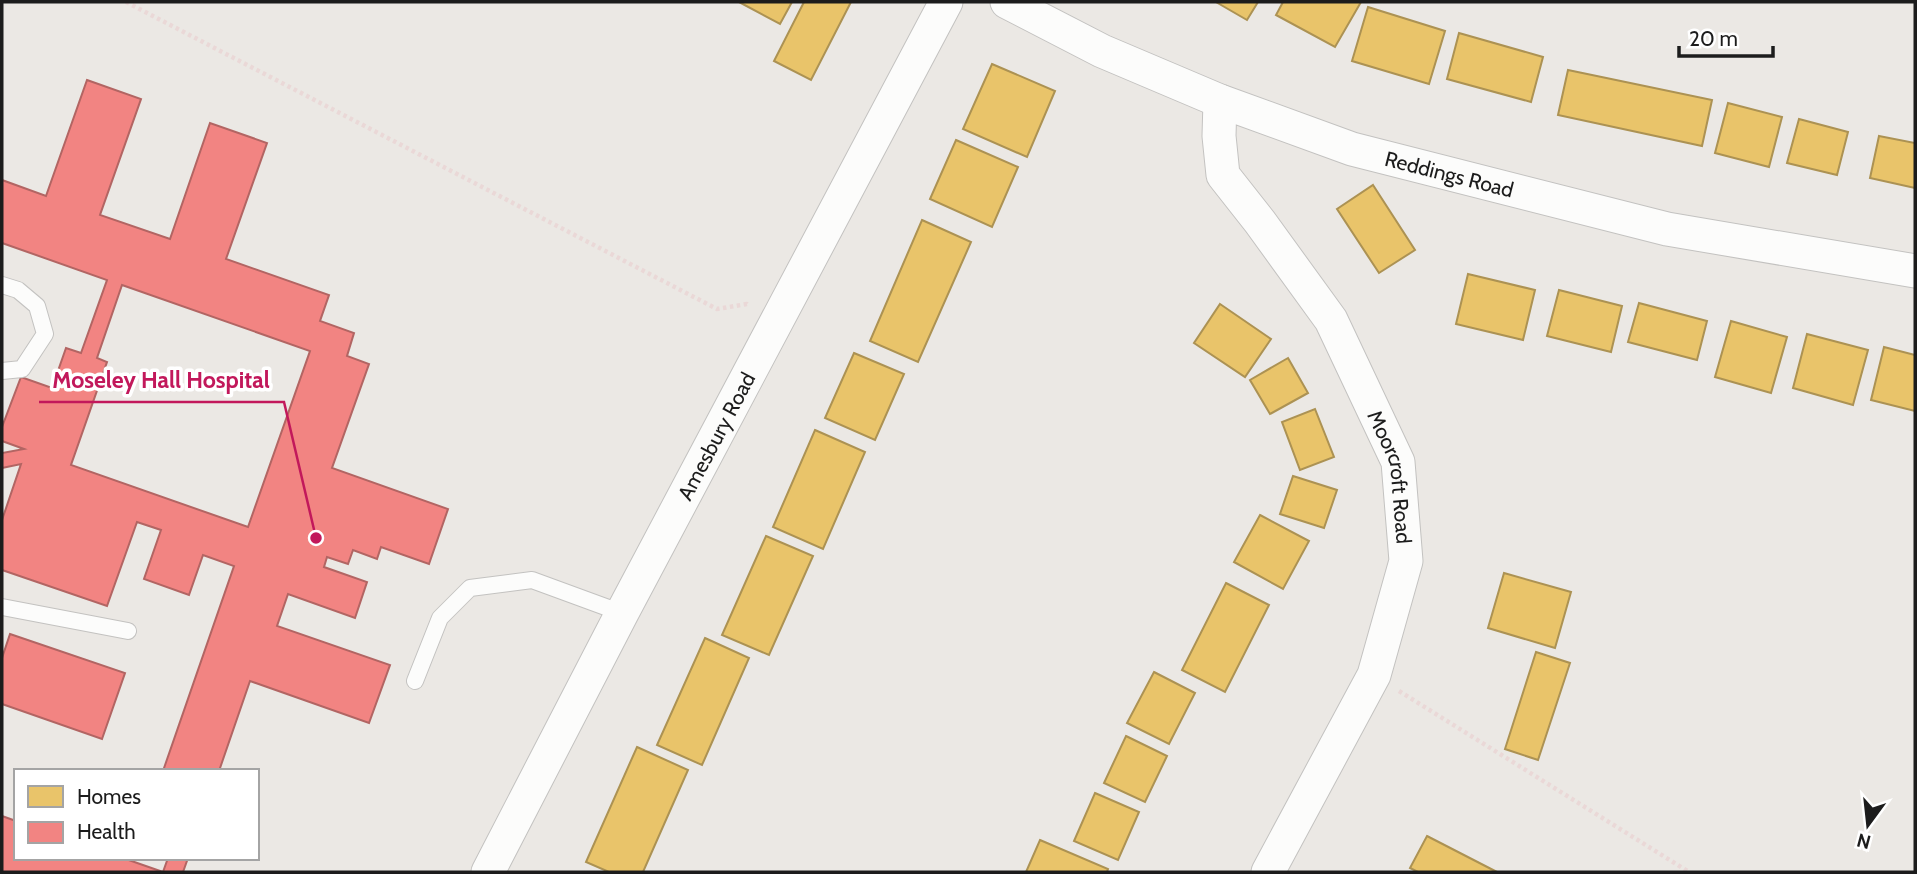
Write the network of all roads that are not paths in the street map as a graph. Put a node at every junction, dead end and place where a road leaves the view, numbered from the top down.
1 (946, 2) edge
2 (1007, 2) edge
3 (1220, 102) junction
4 (1915, 271) edge
5 (2, 285) edge
6 (2, 371) edge
7 (2, 607) edge
8 (622, 613) junction
9 (128, 631) dead end
10 (415, 681) dead end
11 (1272, 871) edge
12 (488, 872) edge

1 - 8 street, Amesbury Road
2 - 3 street, Reddings Road
3 - 4 street, Reddings Road
3 - 11 street, Moorcroft Road
5 - 6 lane
7 - 9 lane
8 - 10 lane
8 - 12 street, Amesbury Road

